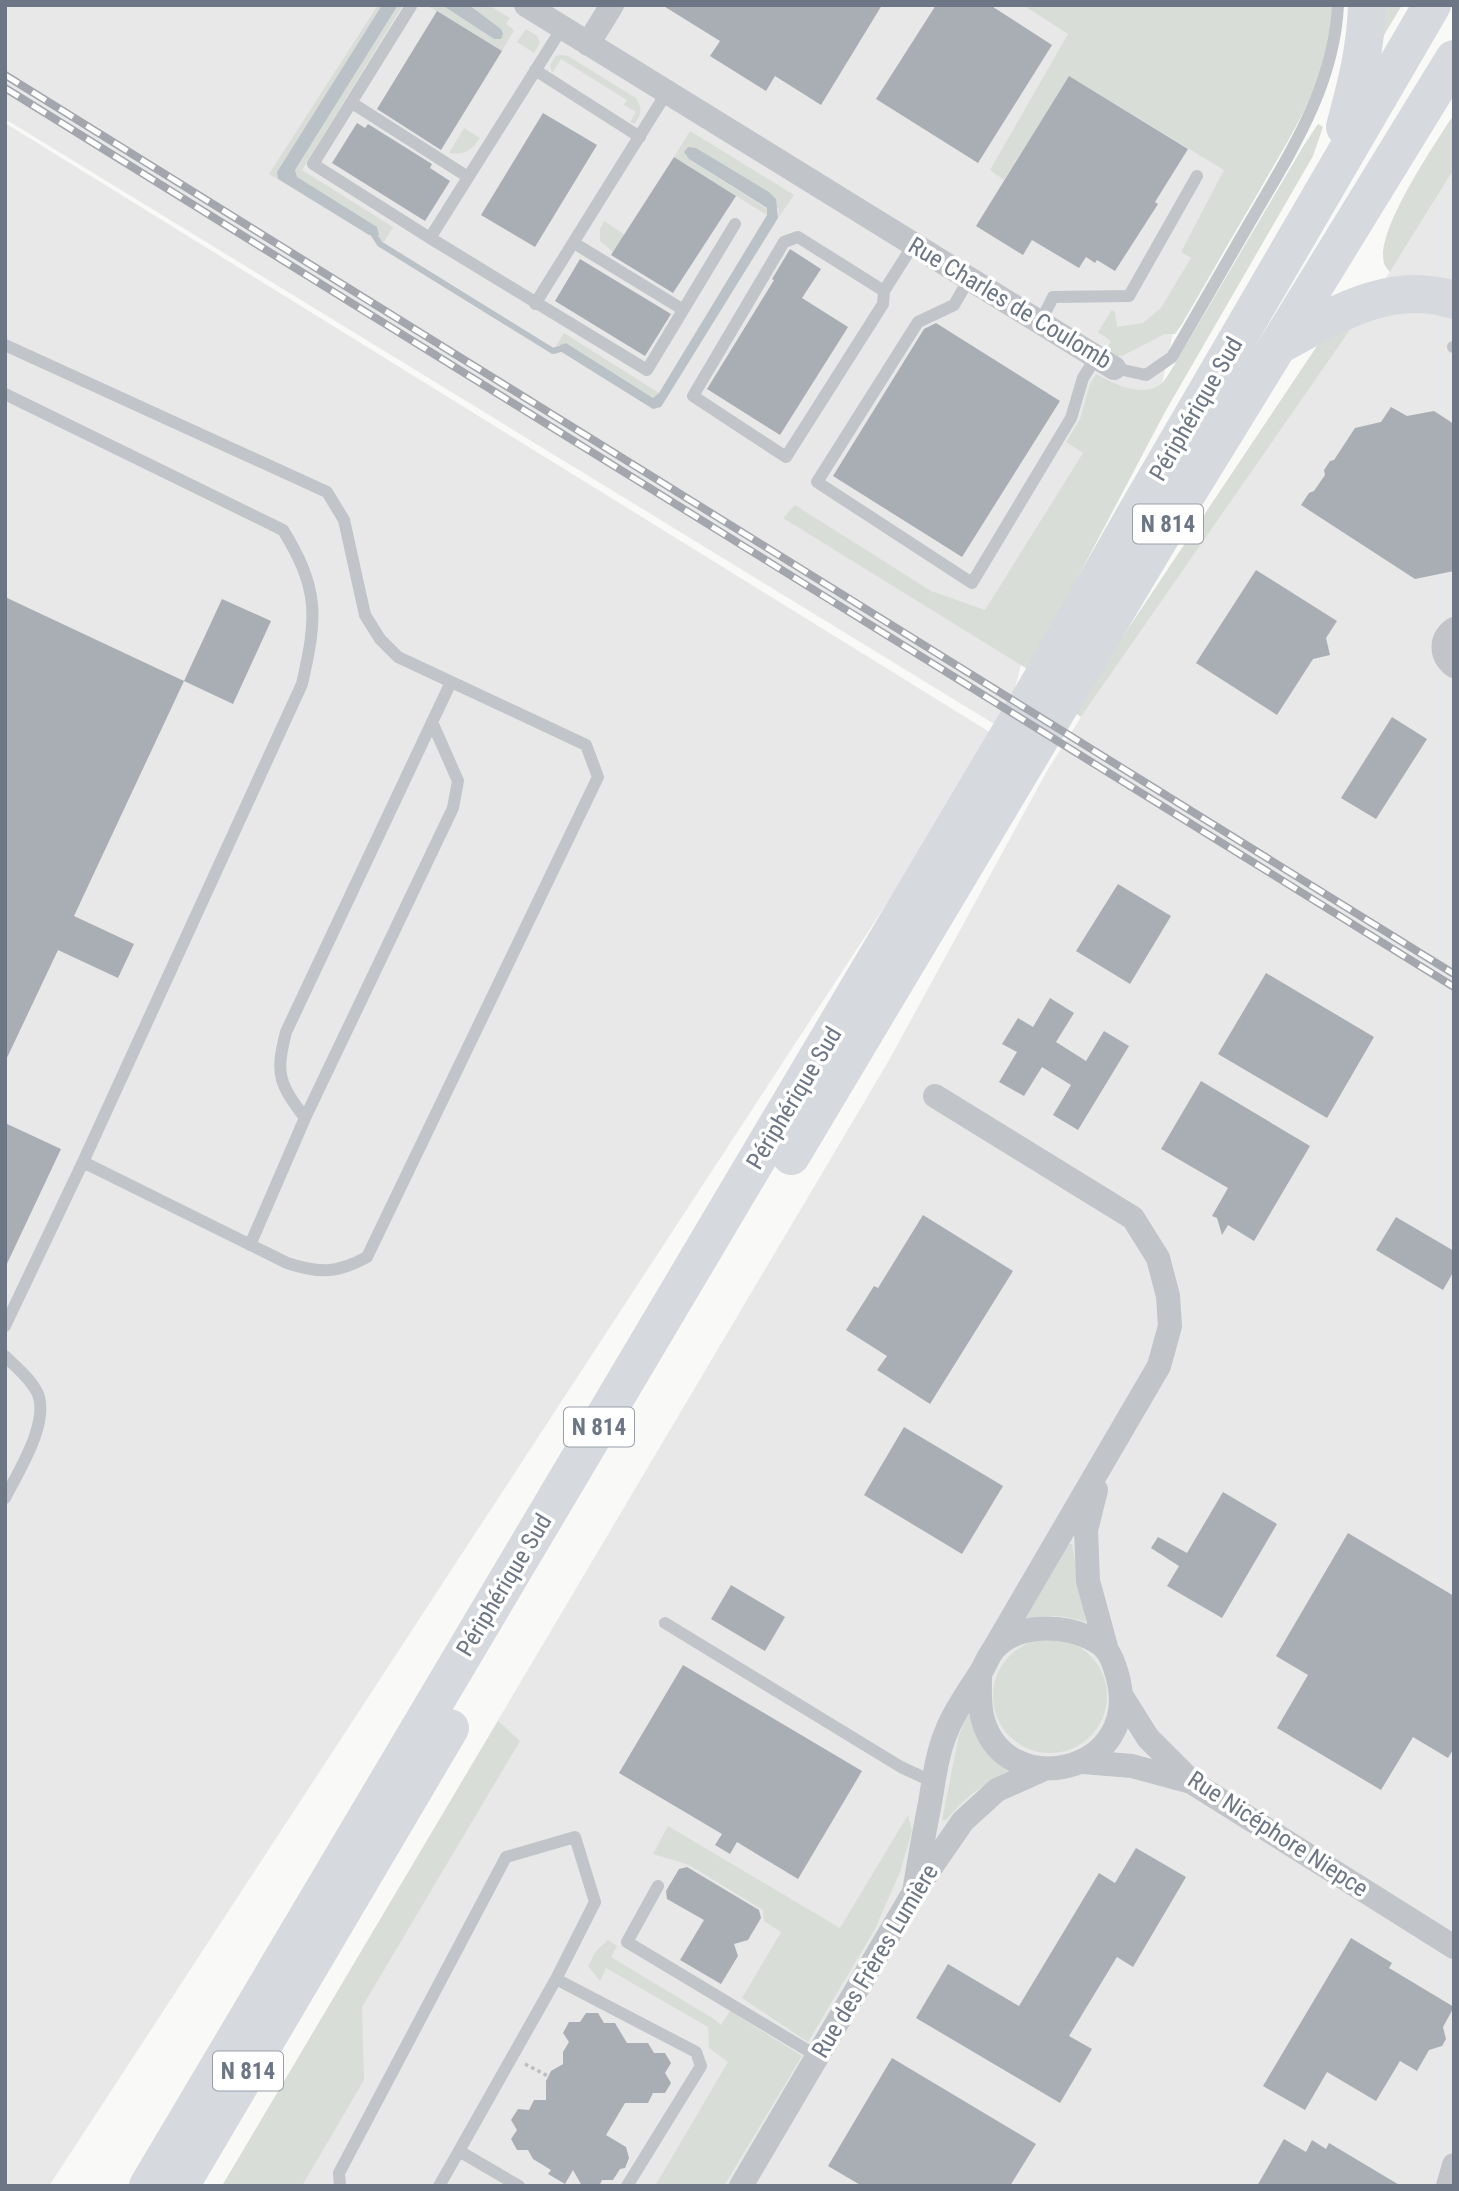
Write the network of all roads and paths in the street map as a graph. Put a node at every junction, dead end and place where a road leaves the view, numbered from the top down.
1 (526, 5) edge
2 (612, 5) edge
3 (1338, 5) edge
4 (1367, 5) edge
5 (1432, 5) edge
6 (411, 6) edge
7 (562, 27) junction
8 (588, 44) junction
9 (1454, 59) edge
10 (535, 70) junction
11 (667, 92) junction
12 (352, 103) junction
13 (640, 137) junction
14 (1197, 176) dead end
15 (1331, 176) junction
16 (468, 177) junction
17 (734, 224) dead end
18 (430, 238) junction
19 (574, 243) junction
20 (914, 245) junction
21 (969, 279) junction
22 (884, 290) junction
23 (1454, 300) edge
24 (535, 304) junction
25 (682, 309) junction
26 (1040, 323) junction
27 (5, 345) edge
28 (1277, 346) junction
29 (1105, 363) junction
30 (5, 394) edge
31 (1454, 629) edge
32 (1454, 666) edge
33 (451, 682) junction
34 (432, 722) junction
35 (935, 1096) dead end
36 (305, 1118) junction
37 (83, 1162) junction
38 (250, 1245) junction
39 (5, 1326) edge
40 (5, 1356) edge
41 (1102, 1465) junction
42 (5, 1498) edge
43 (665, 1623) dead end
44 (995, 1647) junction
45 (1106, 1647) junction
46 (980, 1674) junction
47 (1123, 1698) junction
48 (1083, 1762) junction
49 (1044, 1769) junction
50 (933, 1782) junction
51 (1193, 1783) junction
52 (658, 1886) dead end
53 (914, 1892) junction
54 (1454, 1947) edge
55 (556, 1979) junction
56 (817, 2056) junction
57 (512, 2057) junction
58 (548, 2076) dead end
59 (459, 2151) junction
60 (1454, 2165) edge
61 (148, 2186) edge
62 (180, 2186) edge
63 (340, 2186) edge
64 (439, 2186) edge
65 (519, 2186) edge
66 (627, 2186) edge
67 (741, 2186) edge
68 (1448, 2186) edge

1 - 7 street, Rue Charles de Coulomb
2 - 8 street
3 - 29 lane, Rue Charles de Coulomb
4 - 15 highway, N 814
5 - 15 highway, Périphérique Sud / N 814
6 - 12 lane
7 - 8 street, Rue Charles de Coulomb
7 - 10 lane
8 - 11 street, Rue Charles de Coulomb
9 - 28 highway, Périphérique Sud / N 814
10 - 13 lane
10 - 16 lane
11 - 13 lane
11 - 20 street, Rue Charles de Coulomb
12 - 16 lane
12 - 18 lane
13 - 19 lane
14 - 26 lane
15 - 61 highway, Périphérique Sud / N 814
16 - 18 lane
17 - 25 lane
18 - 24 lane
19 - 24 lane
19 - 25 lane
20 - 21 street, Rue Charles de Coulomb
20 - 22 lane
21 - 26 street, Rue Charles de Coulomb
21 - 29 lane
22 - 22 lane
23 - 28 highway
24 - 25 lane
26 - 29 street, Rue Charles de Coulomb
27 - 33 lane
28 - 62 highway, Périphérique Sud / N 814
30 - 37 lane
31 - 32 street
33 - 34 lane
33 - 38 lane
34 - 36 lane
34 - 36 lane
35 - 41 street
36 - 38 lane
37 - 38 lane
37 - 39 lane
40 - 42 lane
41 - 44 street
41 - 45 street
43 - 50 lane
44 - 45 street
44 - 46 street
45 - 47 street
46 - 49 street
46 - 50 street
47 - 48 street
47 - 51 street, Rue Nicéphore Niepce
48 - 49 street
48 - 51 street
49 - 53 street, Rue des Frères Lumière
50 - 53 street
51 - 54 street, Rue Nicéphore Niepce
52 - 56 lane
53 - 56 street, Rue des Frères Lumière
55 - 57 lane
55 - 63 lane
55 - 66 lane
56 - 67 street, Rue des Frères Lumière
57 - 58 path
57 - 59 lane
59 - 64 lane
59 - 65 lane
60 - 68 street

